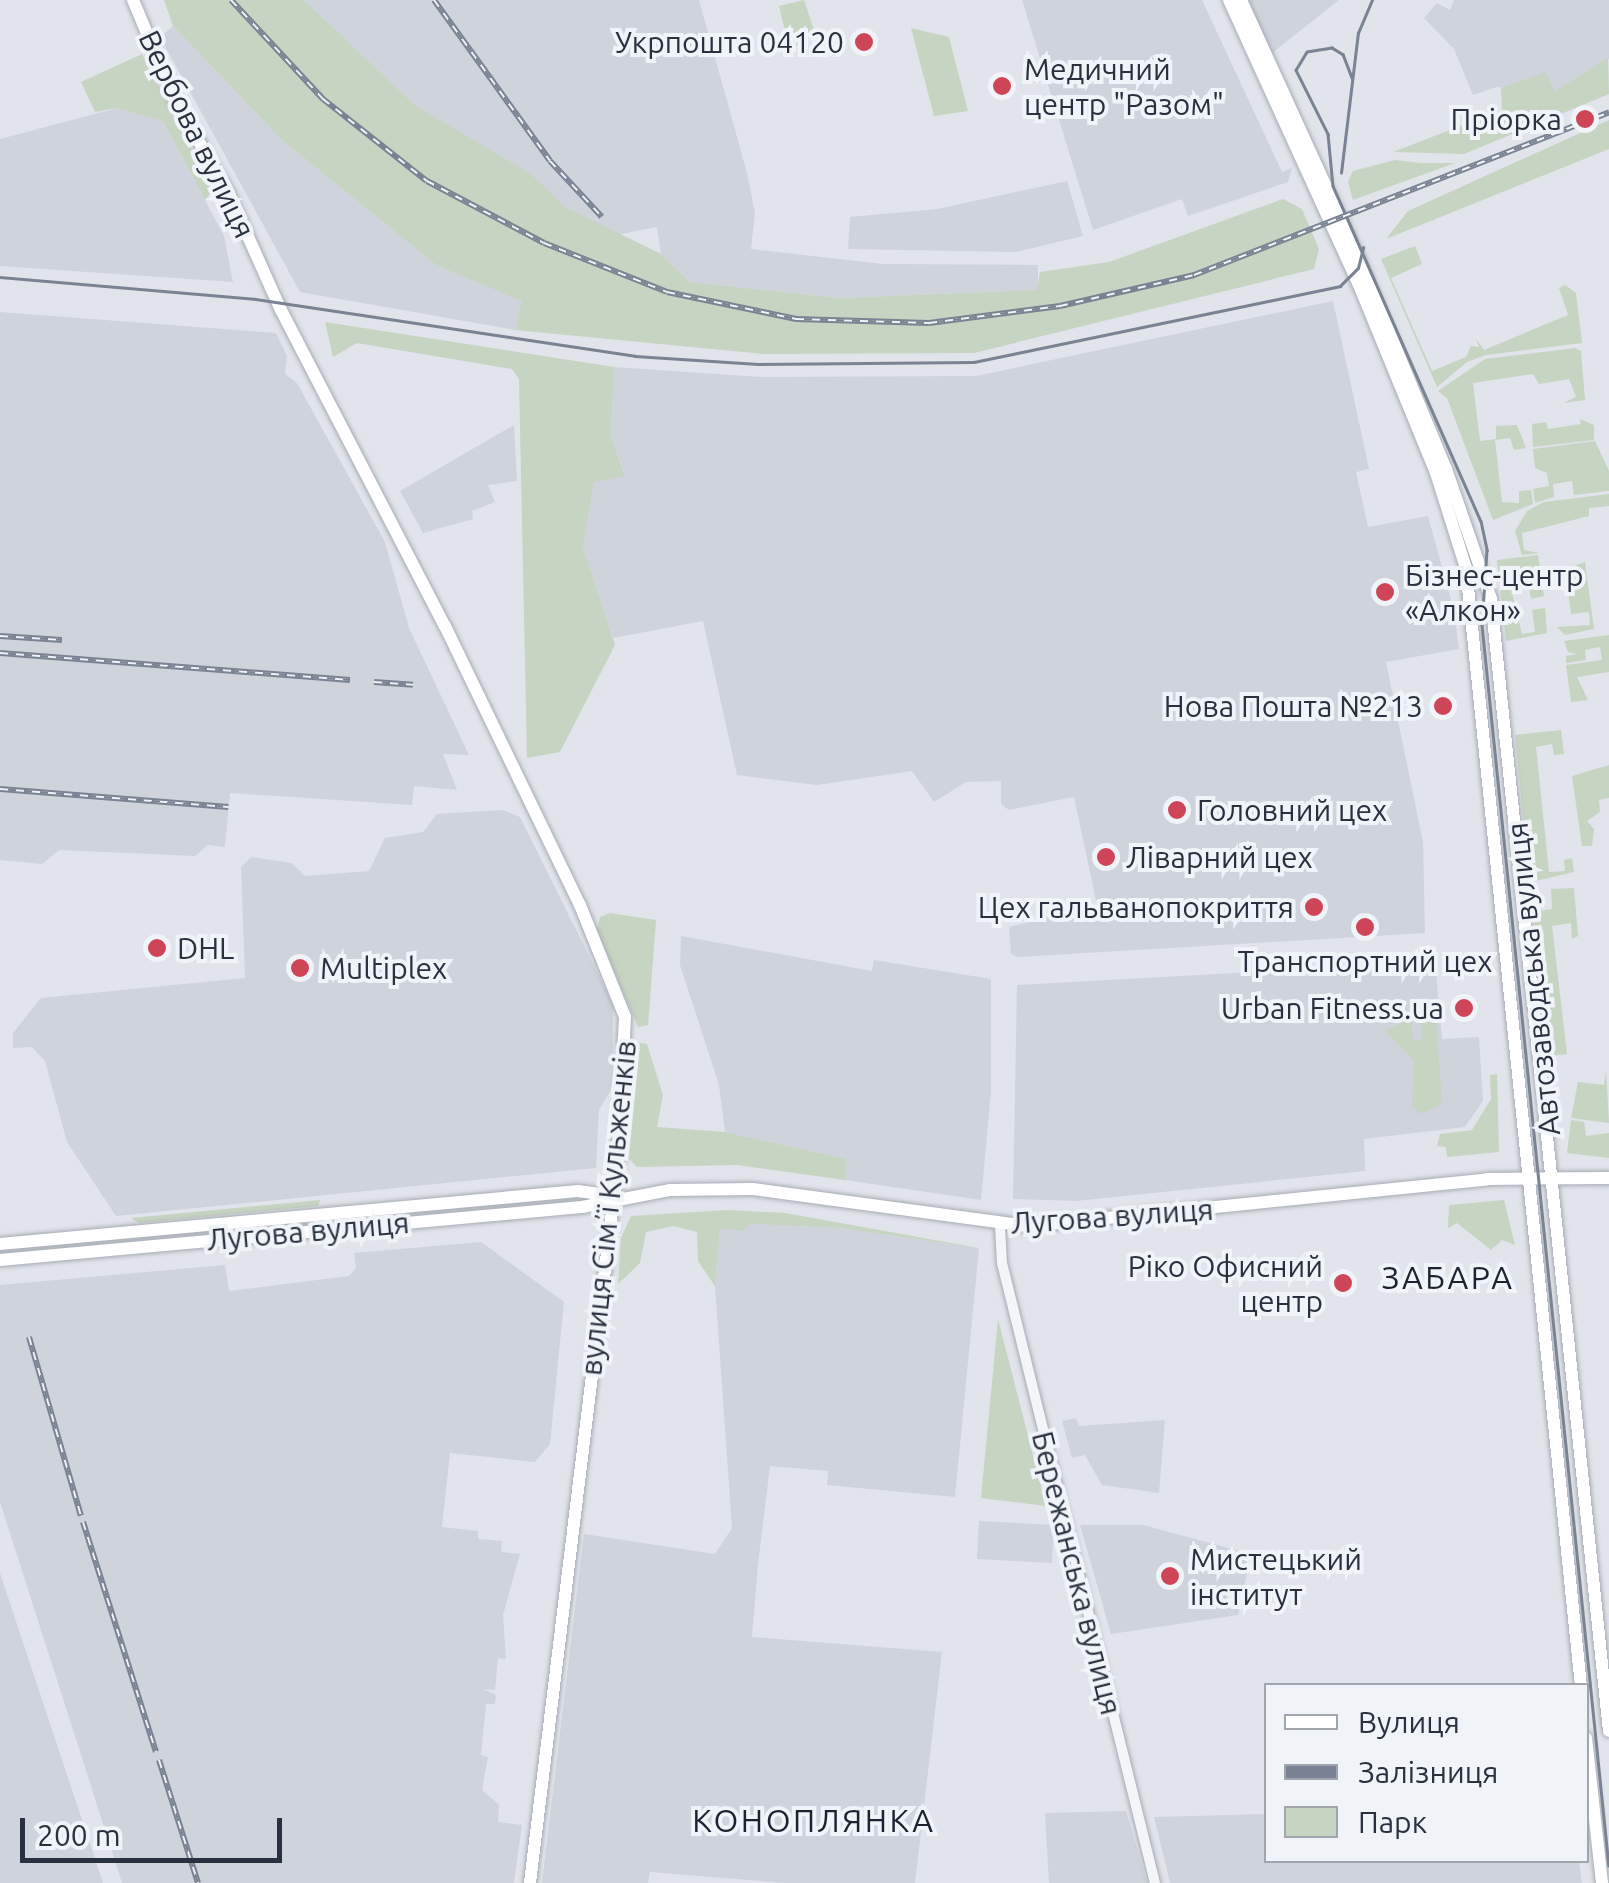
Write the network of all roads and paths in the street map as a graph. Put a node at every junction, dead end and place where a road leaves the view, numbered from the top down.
1 (133, 0) edge
2 (1229, 0) edge
3 (1240, 0) edge
4 (1351, 255) junction
5 (280, 310) joint
6 (1551, 1176) junction
7 (1527, 1177) junction
8 (1608, 1178) edge
9 (614, 1196) junction
10 (1000, 1226) junction
11 (0, 1244) edge
12 (0, 1260) edge
13 (1581, 1683) edge
14 (1609, 1731) edge
15 (1589, 1765) edge
16 (530, 1883) edge
17 (1154, 1883) edge
18 (1602, 1883) edge

1 - 5 main road, Вербова вулиця
2 - 4 main road
3 - 4 main road
4 - 6 main road, Автозаводська вулиця
4 - 7 main road, Автозаводська вулиця
5 - 9 main road, вулиця Сімʼї Кульженків
6 - 7 main road, Лугова вулиця
6 - 8 main road, Лугова вулиця
6 - 14 main road, Автозаводська вулиця
7 - 10 main road, Лугова вулиця
7 - 13 main road, Автозаводська вулиця
9 - 10 main road, Лугова вулиця
9 - 11 main road, Лугова вулиця
9 - 12 main road, Лугова вулиця
9 - 16 main road, вулиця Сімʼї Кульженків
10 - 17 street, Бережанська вулиця
15 - 18 main road

